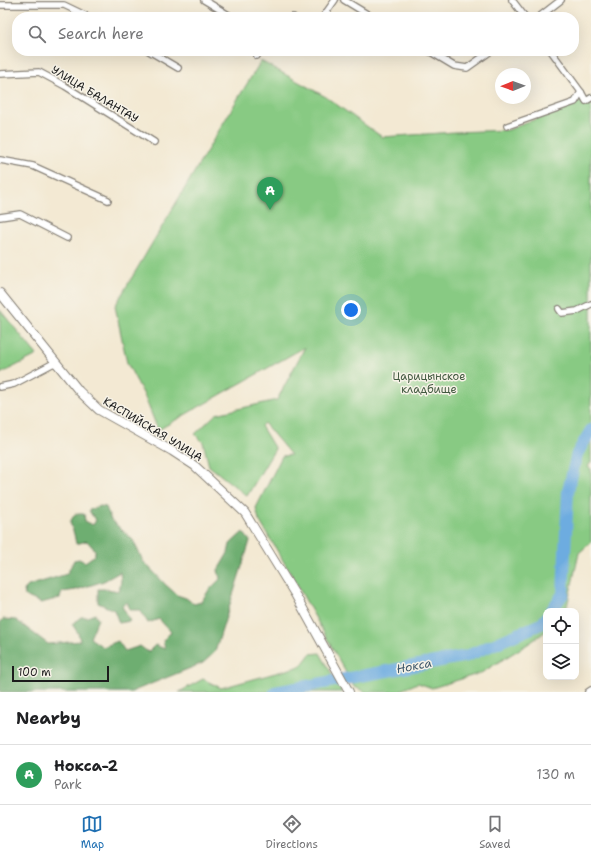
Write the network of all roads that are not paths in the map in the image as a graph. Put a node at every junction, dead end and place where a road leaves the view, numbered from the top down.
1 (204, 0) edge
2 (335, 0) edge
3 (344, 0) edge
4 (512, 0) edge
5 (561, 0) edge
6 (0, 5) edge
7 (79, 12) edge
8 (224, 12) edge
9 (327, 12) edge
10 (364, 12) edge
11 (521, 12) edge
12 (545, 12) edge
13 (158, 56) edge
14 (437, 56) edge
15 (484, 56) edge
16 (555, 56) edge
17 (178, 68) dead end
18 (0, 74) edge
19 (581, 92) junction
20 (588, 100) edge
21 (507, 126) dead end
22 (154, 142) dead end
23 (0, 160) edge
24 (108, 200) dead end
25 (0, 217) edge
26 (66, 238) dead end
27 (0, 293) edge
28 (591, 304) edge
29 (559, 309) dead end
30 (58, 363) junction
31 (0, 387) edge
32 (591, 690) edge
33 (349, 692) edge
34 (588, 692) edge

1 - 8 street
2 - 9 street
3 - 10 street
4 - 11 street
5 - 12 street
6 - 7 street
13 - 17 street
14 - 15 street
16 - 19 street
18 - 22 street, УЛИЦА БАЛАНТАУ
19 - 20 street
19 - 21 street
23 - 24 street
25 - 26 street
27 - 30 street, КАСПИЙСКАЯ УЛИЦА
28 - 29 street
30 - 31 street
30 - 33 street, КАСПИЙСКАЯ УЛИЦА
32 - 34 street

